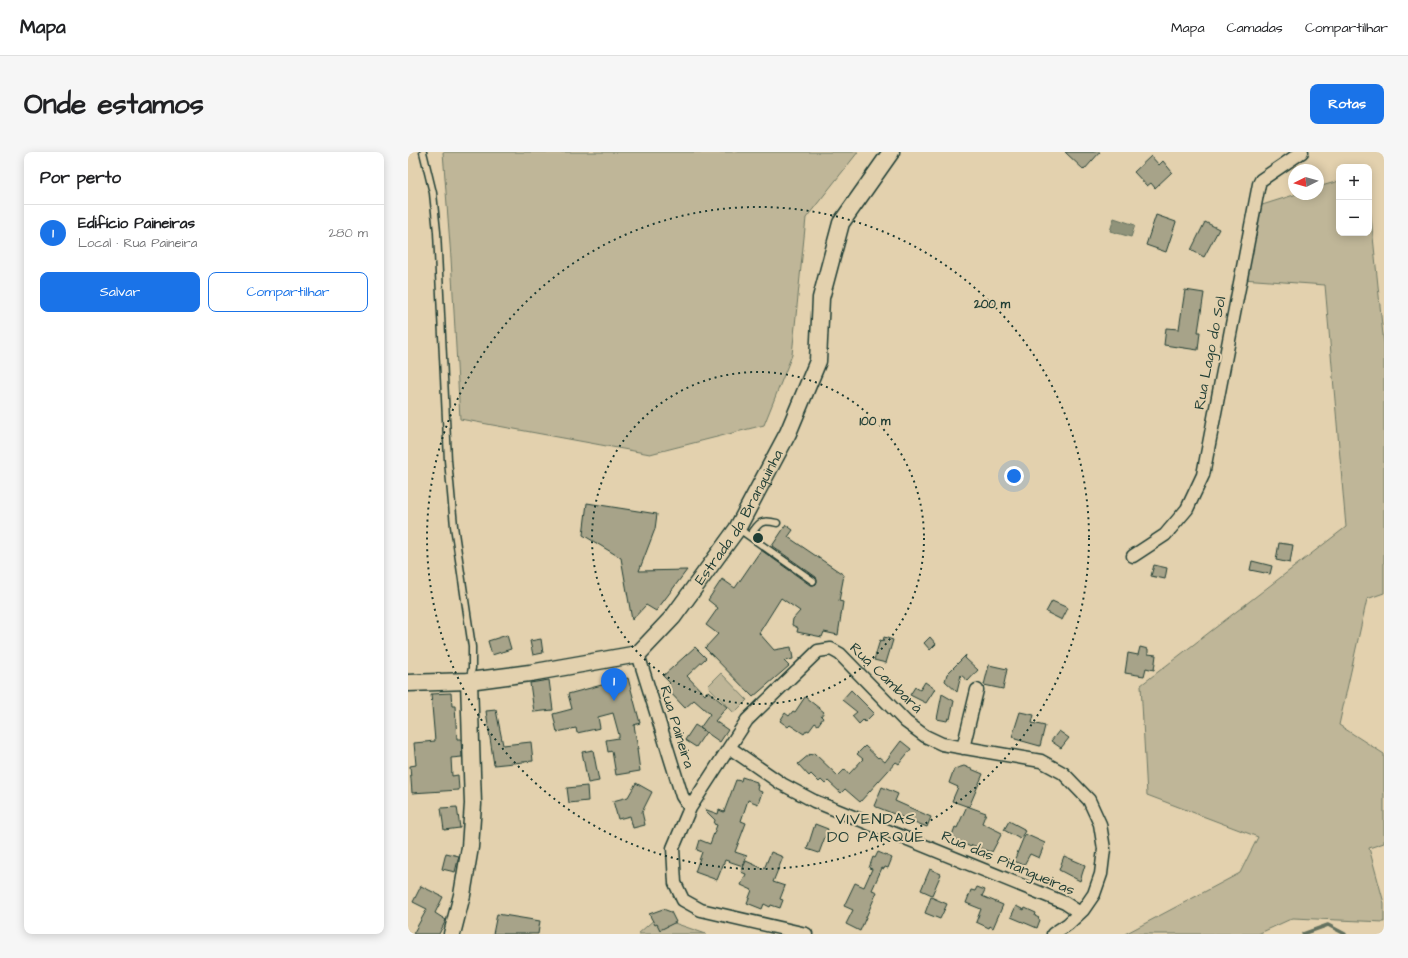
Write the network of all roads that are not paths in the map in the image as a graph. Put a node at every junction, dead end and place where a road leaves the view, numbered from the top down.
1 (423, 152) edge
2 (891, 152) edge
3 (1302, 152) edge
4 (777, 523) dead end
5 (744, 532) junction
6 (1133, 556) dead end
7 (813, 581) dead end
8 (638, 654) junction
9 (469, 681) junction
10 (408, 683) edge
11 (977, 690) dead end
12 (730, 748) junction
13 (963, 748) junction
14 (690, 808) junction
15 (1080, 913) junction
16 (452, 934) edge
17 (806, 934) edge
18 (1053, 934) edge

1 - 9 lane
2 - 5 main road, Estrada da Branquinha
3 - 6 street, Rua Lago do Sol
4 - 5 lane
5 - 7 lane
5 - 8 main road, Estrada da Branquinha
8 - 9 main road
8 - 14 street, Rua Paineira
9 - 10 main road
9 - 16 main road
11 - 13 street
12 - 13 street, Rua Cambará
12 - 14 street, Rua Cambará
12 - 15 street, Rua das Pitangueiras
13 - 15 street, Rua Cambará
14 - 17 street, Rua Cambará
15 - 18 street, Rua Cambará

